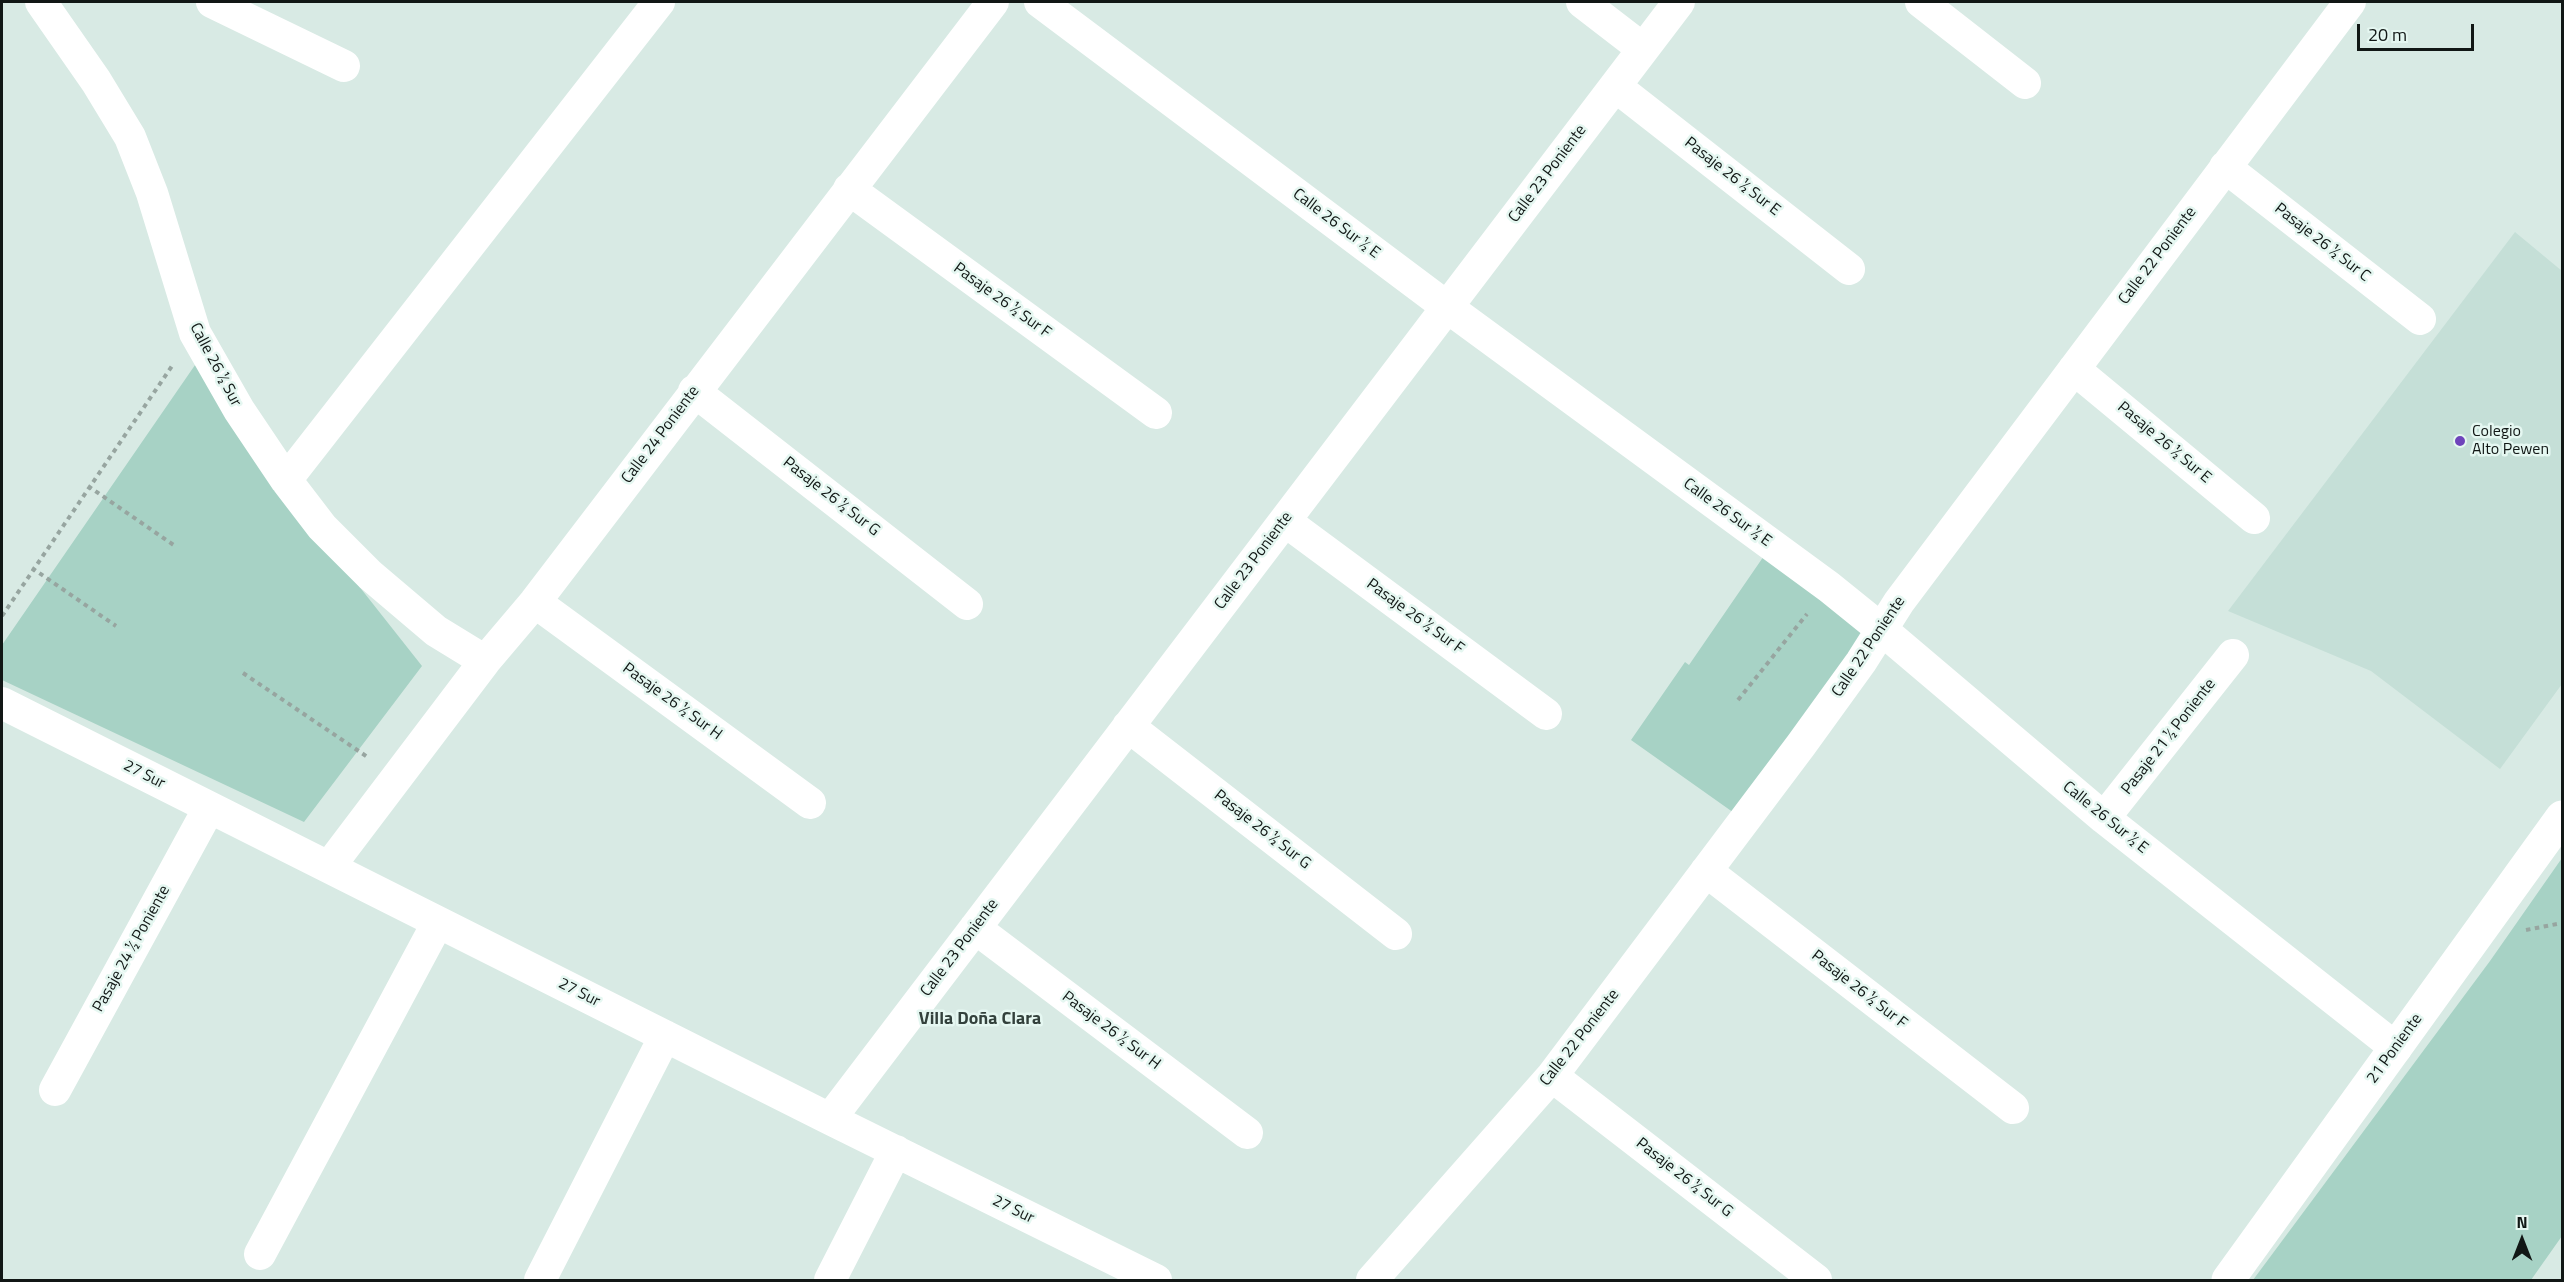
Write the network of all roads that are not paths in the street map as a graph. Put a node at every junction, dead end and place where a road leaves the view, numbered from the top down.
1 (41, 2) edge
2 (212, 2) edge
3 (659, 2) edge
4 (993, 2) edge
5 (1040, 2) edge
6 (1582, 2) edge
7 (1679, 2) edge
8 (1921, 2) edge
9 (2350, 2) edge
10 (1643, 49) junction
11 (344, 66) dead end
12 (2025, 83) dead end
13 (1615, 86) junction
14 (2225, 167) junction
15 (849, 189) junction
16 (1850, 269) dead end
17 (1447, 307) junction
18 (2420, 319) dead end
19 (2074, 369) junction
20 (694, 391) junction
21 (1156, 413) dead end
22 (286, 480) junction
23 (2254, 518) dead end
24 (1284, 521) junction
25 (535, 602) junction
26 (967, 604) dead end
27 (1881, 629) junction
28 (2233, 655) dead end
29 (484, 661) junction
30 (2, 703) edge
31 (1546, 714) dead end
32 (1128, 726) junction
33 (810, 803) dead end
34 (210, 807) junction
35 (2562, 817) edge
36 (2104, 818) junction
37 (329, 867) junction
38 (1706, 871) junction
39 (438, 922) junction
40 (975, 928) junction
41 (1396, 934) dead end
42 (665, 1036) junction
43 (2396, 1048) junction
44 (1552, 1076) junction
45 (56, 1089) dead end
46 (2013, 1108) dead end
47 (830, 1119) junction
48 (1247, 1133) dead end
49 (896, 1151) junction
50 (260, 1254) dead end
51 (1121, 1273) edge
52 (540, 1281) edge
53 (830, 1281) edge
54 (1156, 1281) edge
55 (1372, 1281) edge
56 (1816, 1281) edge
57 (2228, 1281) edge

1 - 22 street, Calle 26 ½ Sur
2 - 11 street
3 - 22 street
4 - 15 street, Calle 24 Poniente
5 - 17 street, Calle 26 Sur ½ E
6 - 10 street
7 - 10 street, Calle 23 Poniente
8 - 12 street
9 - 14 street, Calle 22 Poniente
10 - 13 street, Calle 23 Poniente
13 - 16 street, Pasaje 26 ½ Sur E
13 - 17 street, Calle 23 Poniente
14 - 18 street, Pasaje 26 ½ Sur C
14 - 19 street, Calle 22 Poniente
15 - 20 street, Calle 24 Poniente
15 - 21 street, Pasaje 26 ½ Sur F
17 - 24 street, Calle 23 Poniente
17 - 27 street, Calle 26 Sur ½ E
19 - 23 street, Pasaje 26 ½ Sur E
19 - 27 street, Calle 22 Poniente
20 - 25 street, Calle 24 Poniente
20 - 26 street, Pasaje 26 ½ Sur G
22 - 29 street, Calle 26 ½ Sur
24 - 31 street, Pasaje 26 ½ Sur F
24 - 32 street, Calle 23 Poniente
25 - 29 street, Calle 24 Poniente
25 - 33 street, Pasaje 26 ½ Sur H
27 - 36 street, Calle 26 Sur ½ E
27 - 38 street, Calle 22 Poniente
28 - 36 street, Pasaje 21 ½ Poniente
29 - 37 street, Calle 24 Poniente
30 - 34 street, 27 Sur
32 - 40 street, Calle 23 Poniente
32 - 41 street, Pasaje 26 ½ Sur G
34 - 37 street, 27 Sur
34 - 45 street, Pasaje 24 ½ Poniente
35 - 43 street, 21 Poniente
36 - 43 street, Calle 26 Sur ½ E
37 - 39 street, 27 Sur
38 - 44 street, Calle 22 Poniente
38 - 46 street, Pasaje 26 ½ Sur F
39 - 42 street, 27 Sur
39 - 50 street
40 - 47 street, Calle 23 Poniente
40 - 48 street, Pasaje 26 ½ Sur H
42 - 47 street, 27 Sur
42 - 52 street
43 - 57 street, 21 Poniente
44 - 55 street, Calle 22 Poniente
44 - 56 street, Pasaje 26 ½ Sur G
47 - 49 street, 27 Sur
49 - 51 street, 27 Sur
49 - 53 street
51 - 54 street, 27 Sur

